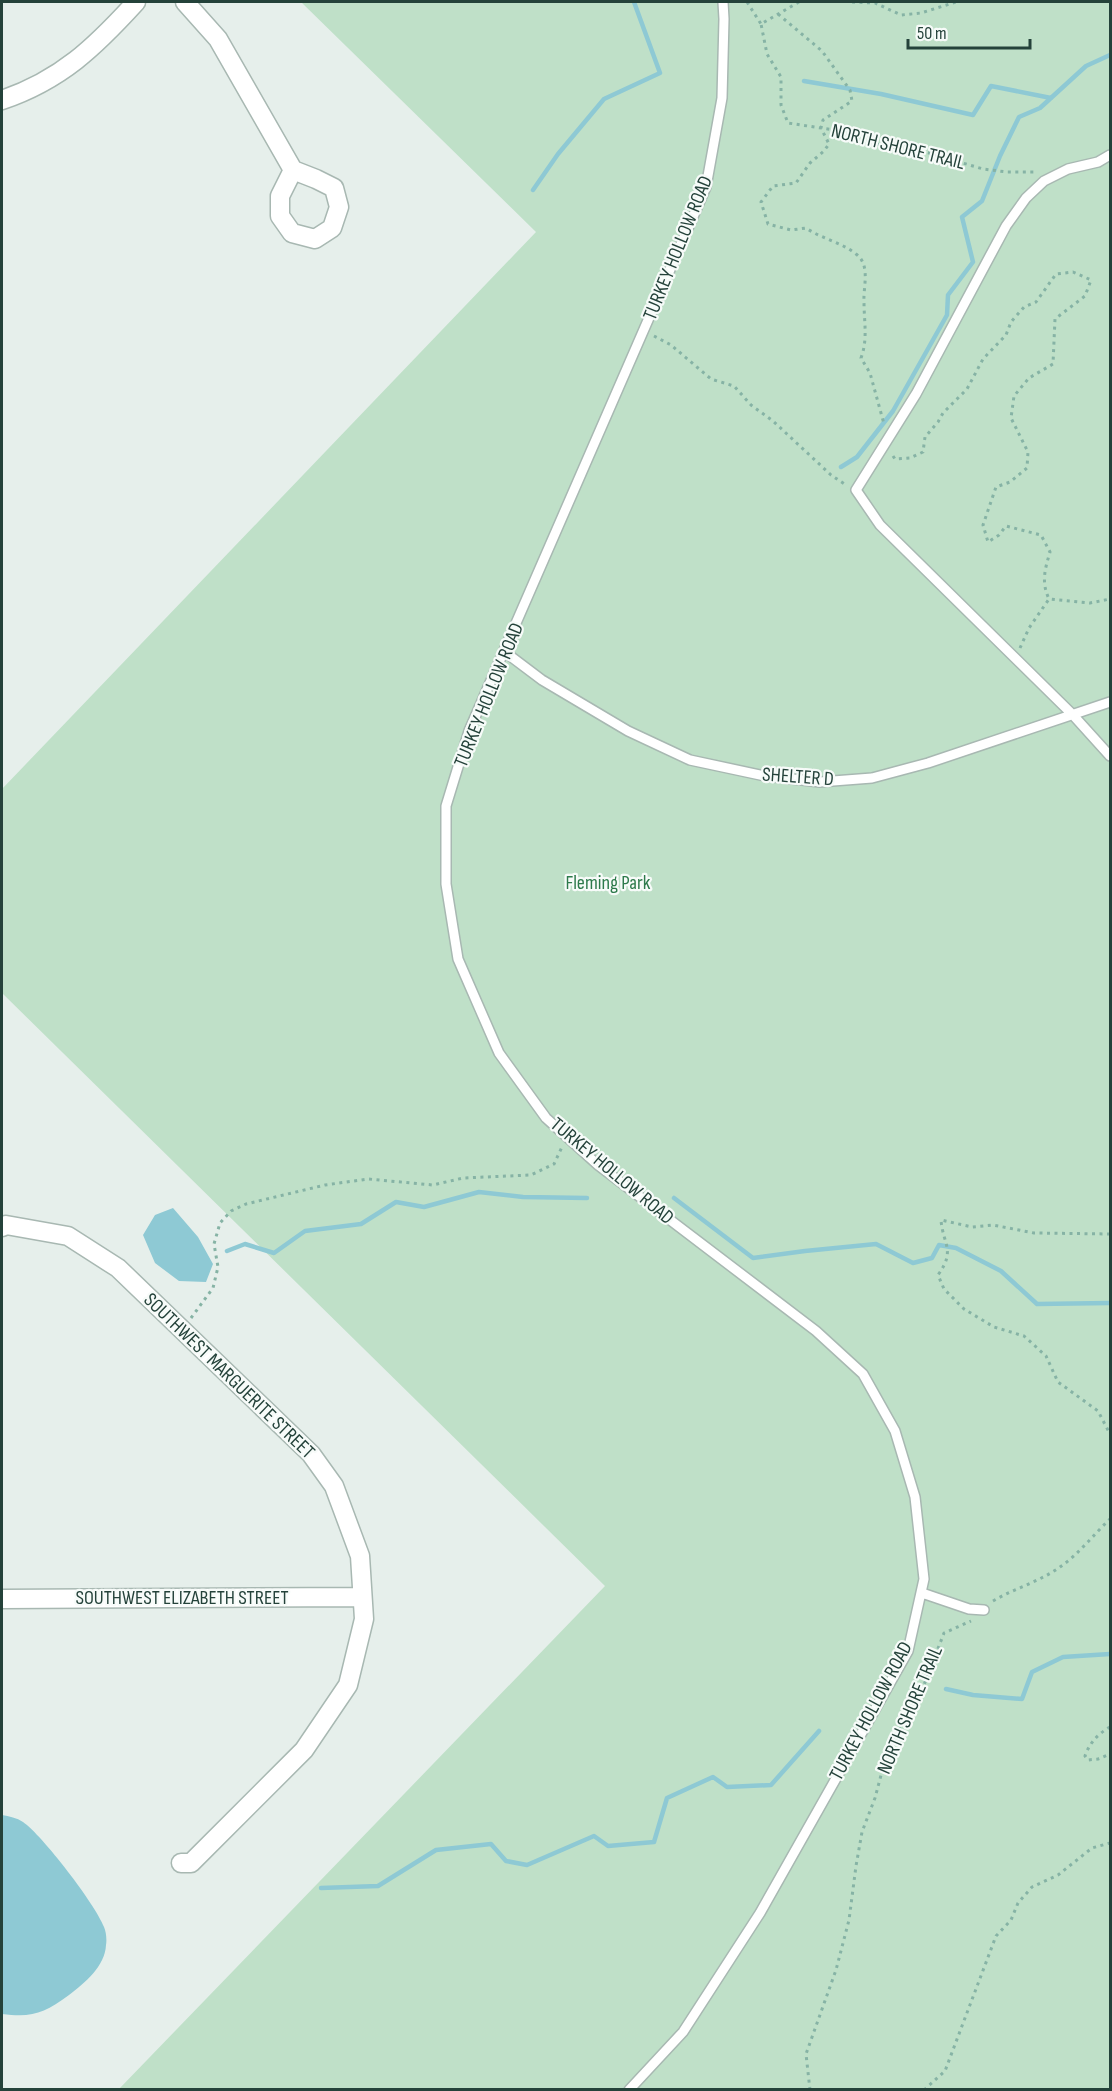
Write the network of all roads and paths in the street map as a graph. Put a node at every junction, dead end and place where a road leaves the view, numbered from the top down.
1 (136, 2) edge
2 (185, 2) edge
3 (723, 2) edge
4 (747, 2) edge
5 (799, 2) edge
6 (852, 2) edge
7 (957, 2) edge
8 (778, 14) junction
9 (761, 24) junction
10 (2, 100) edge
11 (821, 128) junction
12 (1110, 155) edge
13 (293, 170) dead end
14 (1068, 170) junction
15 (645, 331) junction
16 (887, 439) junction
17 (855, 490) junction
18 (1110, 598) edge
19 (1049, 599) junction
20 (505, 652) junction
21 (1015, 657) junction
22 (1110, 702) edge
23 (1073, 715) junction
24 (1110, 756) edge
25 (567, 1137) junction
26 (2, 1227) edge
27 (1110, 1234) edge
28 (182, 1330) junction
29 (1110, 1434) edge
30 (1110, 1519) edge
31 (922, 1593) junction
32 (363, 1597) junction
33 (2, 1599) edge
34 (984, 1610) junction
35 (1110, 1727) edge
36 (1110, 1754) edge
37 (1110, 1843) edge
38 (181, 1863) dead end
39 (629, 2090) edge
40 (810, 2090) edge
41 (924, 2090) edge

1 - 10 street
2 - 13 street
3 - 15 lane, TURKEY HOLLOW ROAD
4 - 9 path, NORTH SHORE TRAIL
5 - 8 path
6 - 7 path
8 - 9 path
8 - 11 path
9 - 11 path, NORTH SHORE TRAIL
11 - 14 path, NORTH SHORE TRAIL
11 - 16 path
12 - 14 lane
14 - 16 lane
15 - 17 path
15 - 20 lane, TURKEY HOLLOW ROAD
16 - 17 lane
16 - 19 path
17 - 21 lane
18 - 19 path
19 - 21 path
20 - 23 lane, SHELTER D
20 - 25 lane, TURKEY HOLLOW ROAD
21 - 23 lane
22 - 23 lane, SHELTER D
23 - 24 lane
25 - 28 path
25 - 31 lane, TURKEY HOLLOW ROAD
26 - 28 street, SOUTHWEST MARGUERITE STREET
27 - 29 path
28 - 32 street, SOUTHWEST MARGUERITE STREET
30 - 34 path, NORTH SHORE TRAIL
31 - 34 lane
31 - 39 lane, TURKEY HOLLOW ROAD
32 - 33 street, SOUTHWEST ELIZABETH STREET
32 - 38 street, SOUTHWEST MARGUERITE STREET
34 - 40 path, NORTH SHORE TRAIL
35 - 36 path
37 - 41 path

